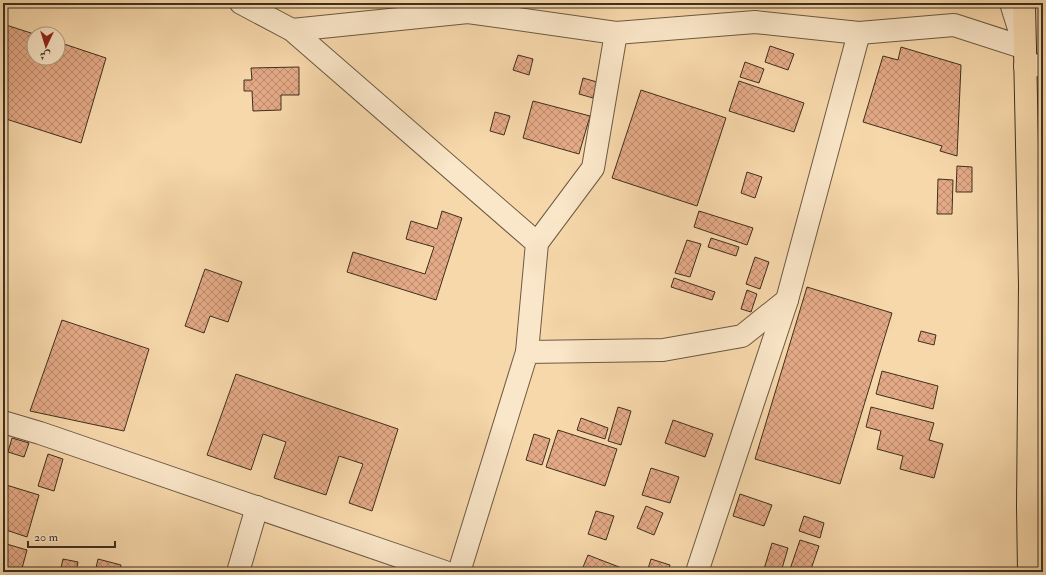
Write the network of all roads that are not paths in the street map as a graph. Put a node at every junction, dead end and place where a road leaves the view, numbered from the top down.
1 (241, 3) edge
2 (1011, 3) edge
3 (1024, 3) edge
4 (463, 8) edge
5 (292, 30) junction
6 (616, 33) junction
7 (859, 33) junction
8 (1031, 60) edge
9 (537, 243) junction
10 (1036, 285) edge
11 (787, 300) junction
12 (527, 352) junction
13 (3, 422) edge
14 (1035, 506) edge
15 (257, 507) junction
16 (238, 572) edge
17 (445, 572) edge
18 (460, 572) edge
19 (697, 572) edge
20 (1029, 572) edge

1 - 5 street
2 - 8 street
3 - 8 main road
4 - 5 street
4 - 6 street
5 - 9 street
6 - 7 street
6 - 9 street
7 - 8 street
7 - 11 street
8 - 10 main road
9 - 12 street
10 - 14 main road
11 - 12 street
11 - 19 street
12 - 18 street
13 - 15 street
14 - 20 main road
15 - 16 street
15 - 17 street

